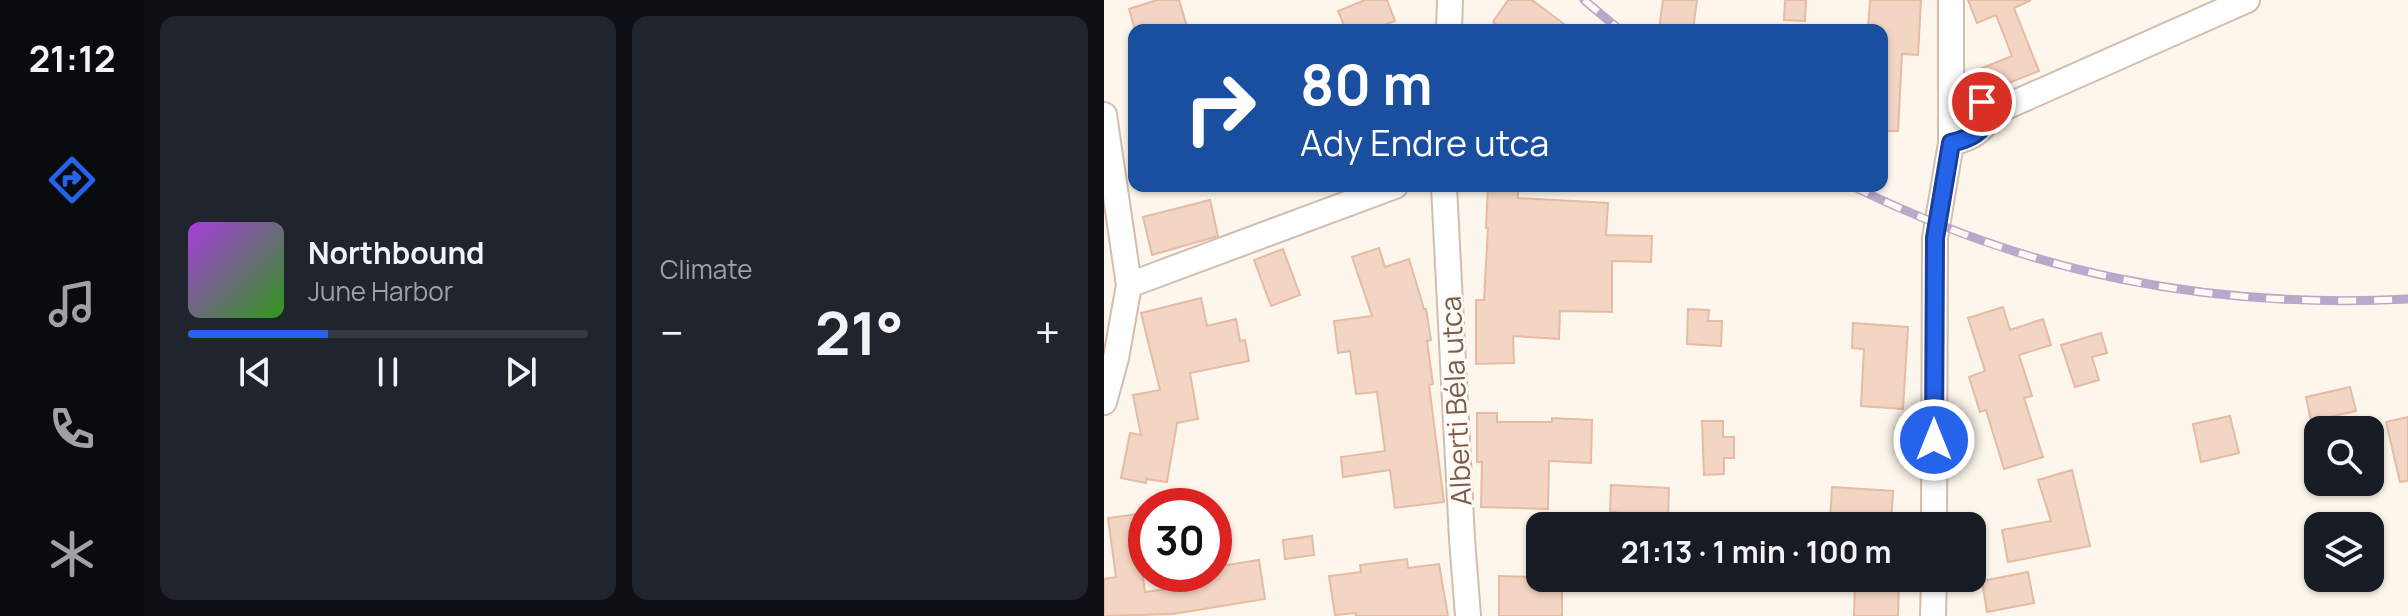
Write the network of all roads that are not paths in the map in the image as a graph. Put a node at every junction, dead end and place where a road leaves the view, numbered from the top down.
1 (1450, 0) edge
2 (1951, 0) edge
3 (2247, 0) edge
4 (1449, 24) edge
5 (1953, 94) junction
6 (1992, 113) junction
7 (1104, 115) edge
8 (1951, 143) junction
9 (1379, 192) edge
10 (1444, 192) edge
11 (1129, 285) junction
12 (1104, 402) edge
13 (1934, 512) edge
14 (1934, 592) edge
15 (1468, 616) edge
16 (1933, 616) edge

1 - 4 street
2 - 5 street
3 - 6 street
5 - 6 street
5 - 8 street
6 - 8 street
7 - 11 street
8 - 13 street
9 - 11 street
10 - 15 street, Alberti Béla utca
11 - 12 street
14 - 16 street

